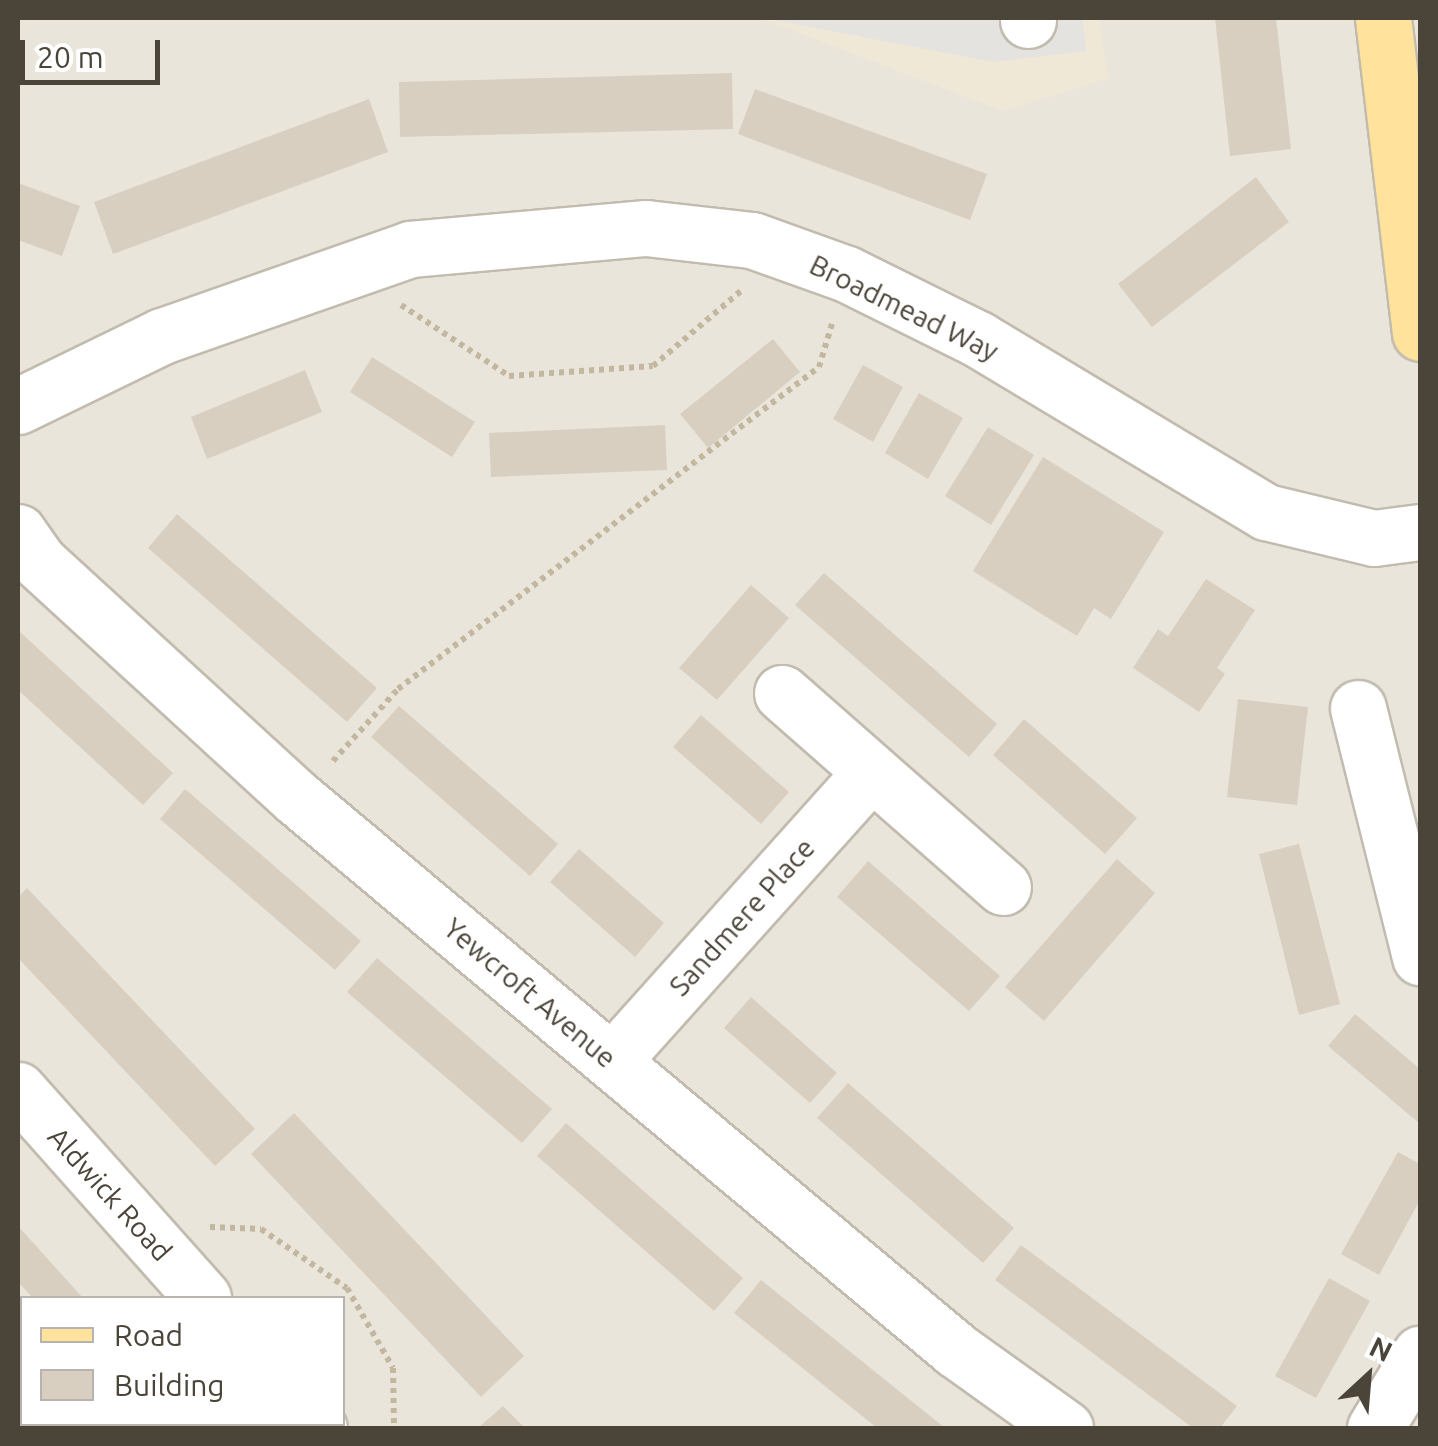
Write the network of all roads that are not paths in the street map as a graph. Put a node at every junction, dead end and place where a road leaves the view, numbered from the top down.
1 (1382, 18) edge
2 (1420, 333) edge
3 (18, 406) edge
4 (18, 532) edge
5 (1420, 532) edge
6 (782, 693) dead end
7 (1358, 708) dead end
8 (872, 772) junction
9 (1004, 887) dead end
10 (1420, 957) edge
11 (612, 1062) junction
12 (18, 1090) edge
13 (201, 1296) edge
14 (1420, 1354) edge
15 (1065, 1428) edge
16 (1376, 1428) edge

1 - 2 main road
3 - 5 street, Broadmead Way
4 - 11 street, Yewcroft Avenue
6 - 8 street
7 - 10 street
8 - 9 street
8 - 11 street, Sandmere Place
11 - 15 street, Yewcroft Avenue
12 - 13 street, Aldwick Road
14 - 16 street

